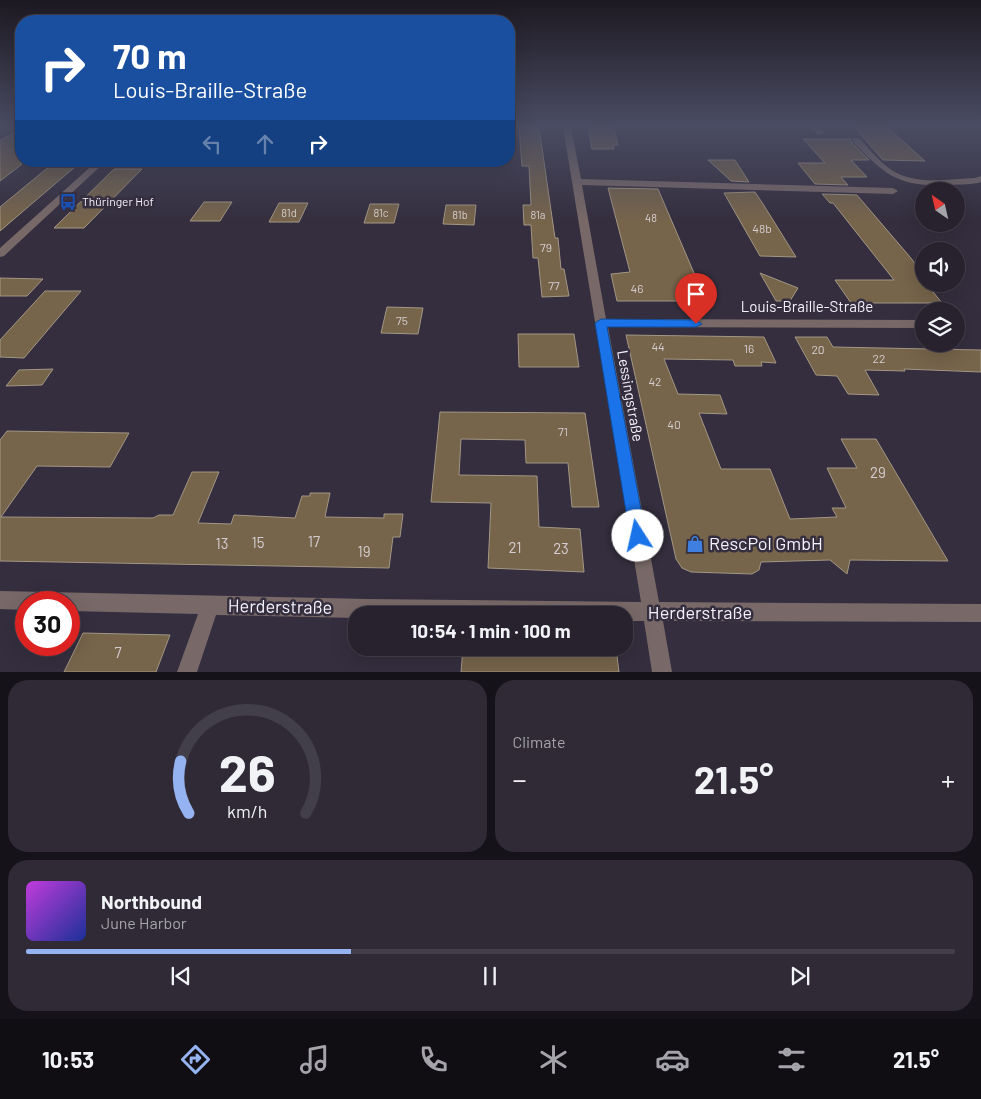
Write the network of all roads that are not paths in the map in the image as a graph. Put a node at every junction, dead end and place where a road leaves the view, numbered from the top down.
1 (572, 158) edge
2 (875, 158) edge
3 (95, 167) edge
4 (981, 179) edge
5 (576, 182) junction
6 (893, 191) dead end
7 (0, 254) edge
8 (601, 323) junction
9 (915, 324) edge
10 (0, 600) edge
11 (210, 606) junction
12 (651, 613) junction
13 (981, 613) edge
14 (187, 672) edge
15 (662, 672) edge

1 - 5 street, Lessingstraße
2 - 4 street
3 - 7 street
5 - 6 street
5 - 8 street, Lessingstraße
8 - 9 street, Louis-Braille-Straße
8 - 12 street, Lessingstraße
10 - 11 street, Herderstraße
11 - 12 street, Herderstraße
11 - 14 street
12 - 13 street, Herderstraße
12 - 15 street, Lessingstraße

